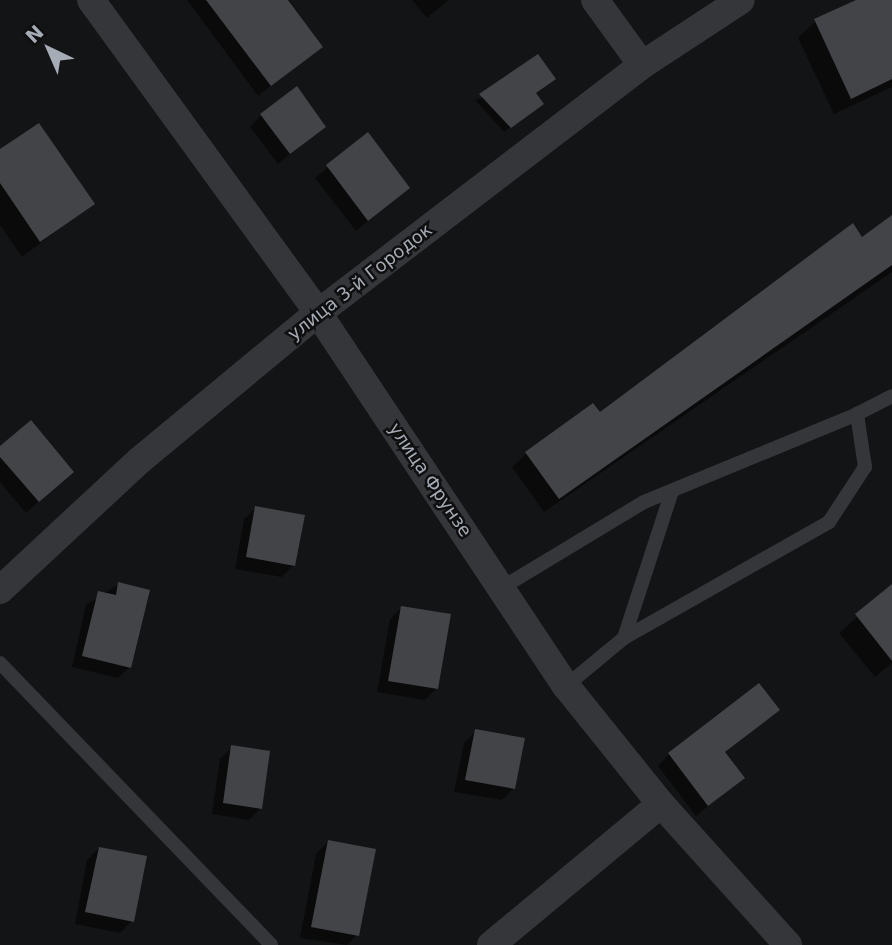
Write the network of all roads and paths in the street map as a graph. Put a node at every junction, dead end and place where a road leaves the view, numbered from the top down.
1 (91, 0) edge
2 (595, 0) edge
3 (732, 2) edge
4 (642, 65) junction
5 (318, 313) junction
6 (892, 396) edge
7 (857, 414) junction
8 (671, 491) junction
9 (503, 587) junction
10 (0, 590) edge
11 (624, 638) junction
12 (0, 663) edge
13 (566, 686) junction
14 (661, 804) junction
15 (271, 945) edge
16 (491, 945) edge
17 (788, 945) edge

1 - 5 street, улица Фрунзе
2 - 4 street
3 - 4 street, улица 3-й Городок
4 - 5 street, улица 3-й Городок
5 - 9 street, улица Фрунзе
5 - 10 street, улица 3-й Городок
6 - 7 lane
7 - 8 lane
7 - 11 lane
8 - 9 lane
8 - 11 lane
9 - 13 street, улица Фрунзе
11 - 13 lane
12 - 15 lane
13 - 14 street, улица Фрунзе
14 - 16 street
14 - 17 street, улица Фрунзе

